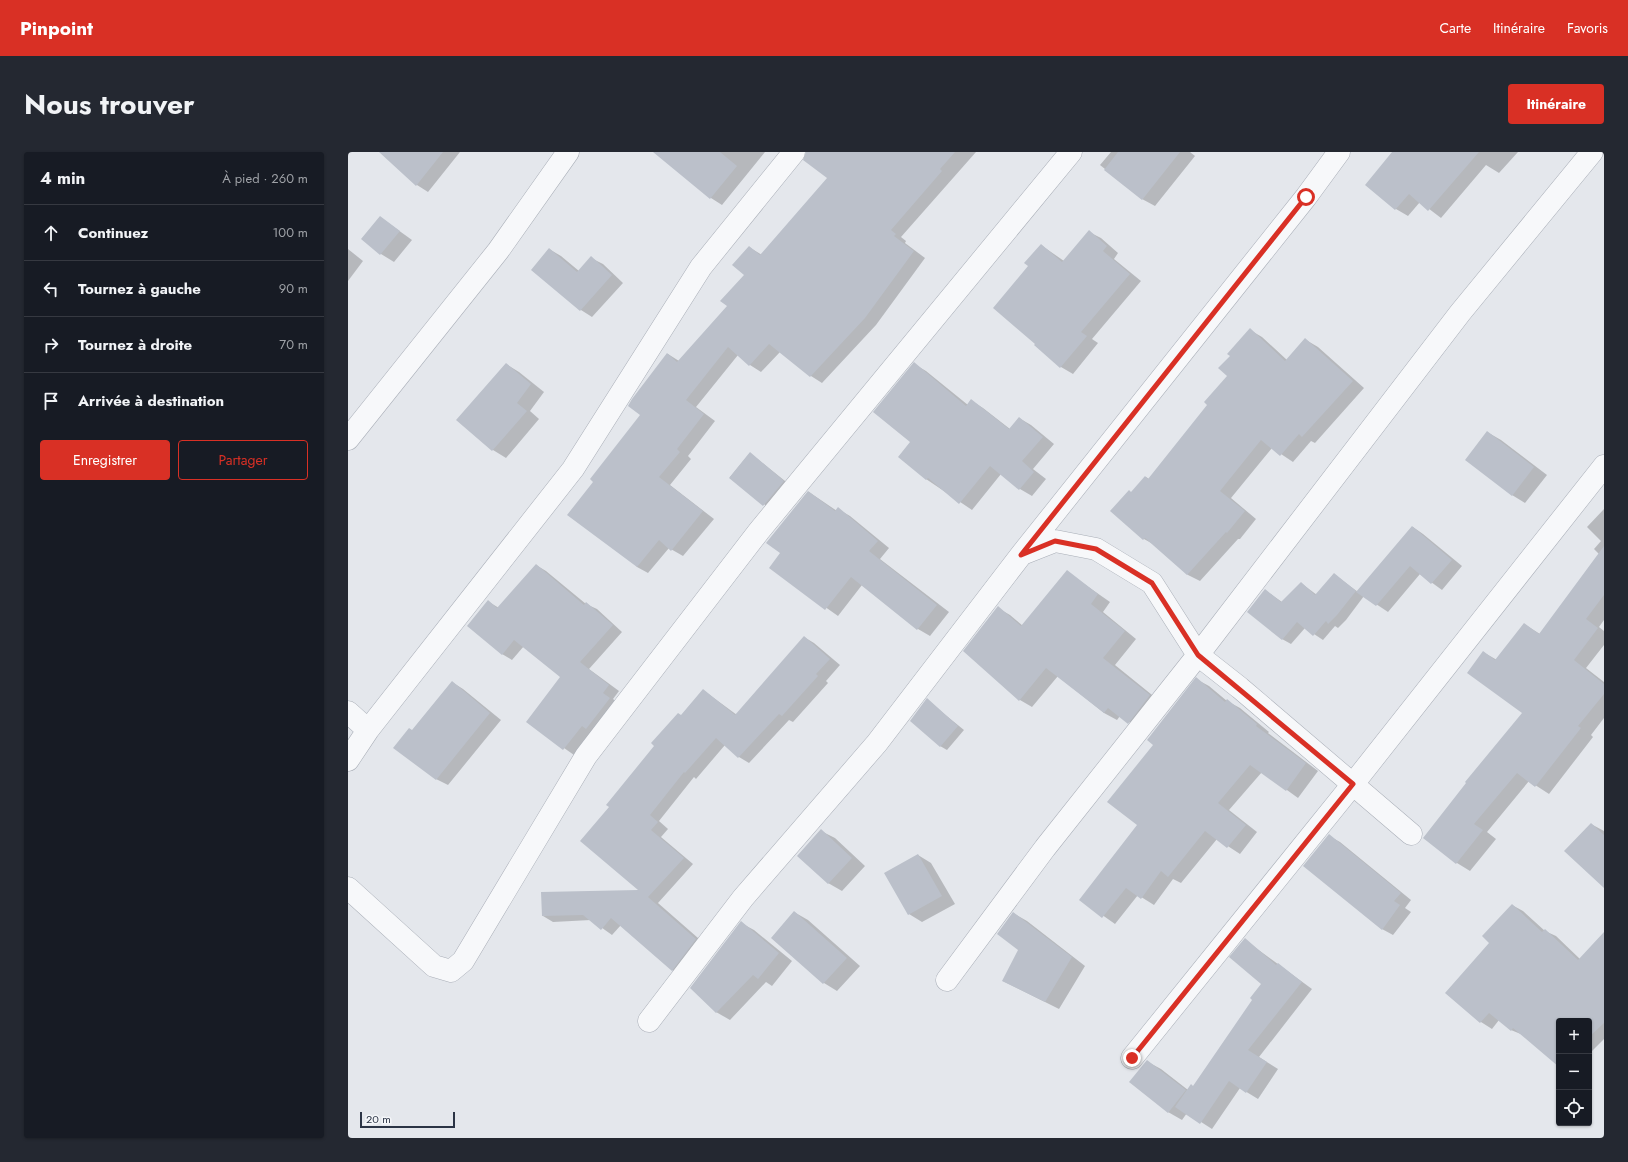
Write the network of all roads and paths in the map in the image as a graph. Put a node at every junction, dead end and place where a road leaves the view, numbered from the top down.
1 (568, 152) edge
2 (794, 152) edge
3 (1071, 152) edge
4 (1340, 152) edge
5 (1592, 152) edge
6 (348, 439) edge
7 (1604, 466) edge
8 (1021, 555) junction
9 (1198, 655) junction
10 (348, 712) edge
11 (368, 730) junction
12 (348, 760) edge
13 (1353, 784) junction
14 (1411, 834) dead end
15 (348, 888) edge
16 (947, 980) dead end
17 (649, 1021) dead end
18 (1132, 1058) dead end

1 - 6 street
2 - 11 street
3 - 15 street
4 - 8 street
5 - 9 street
7 - 13 street
8 - 9 street
8 - 17 street
9 - 13 street
9 - 16 street
10 - 11 street
11 - 12 street
13 - 14 street
13 - 18 street

